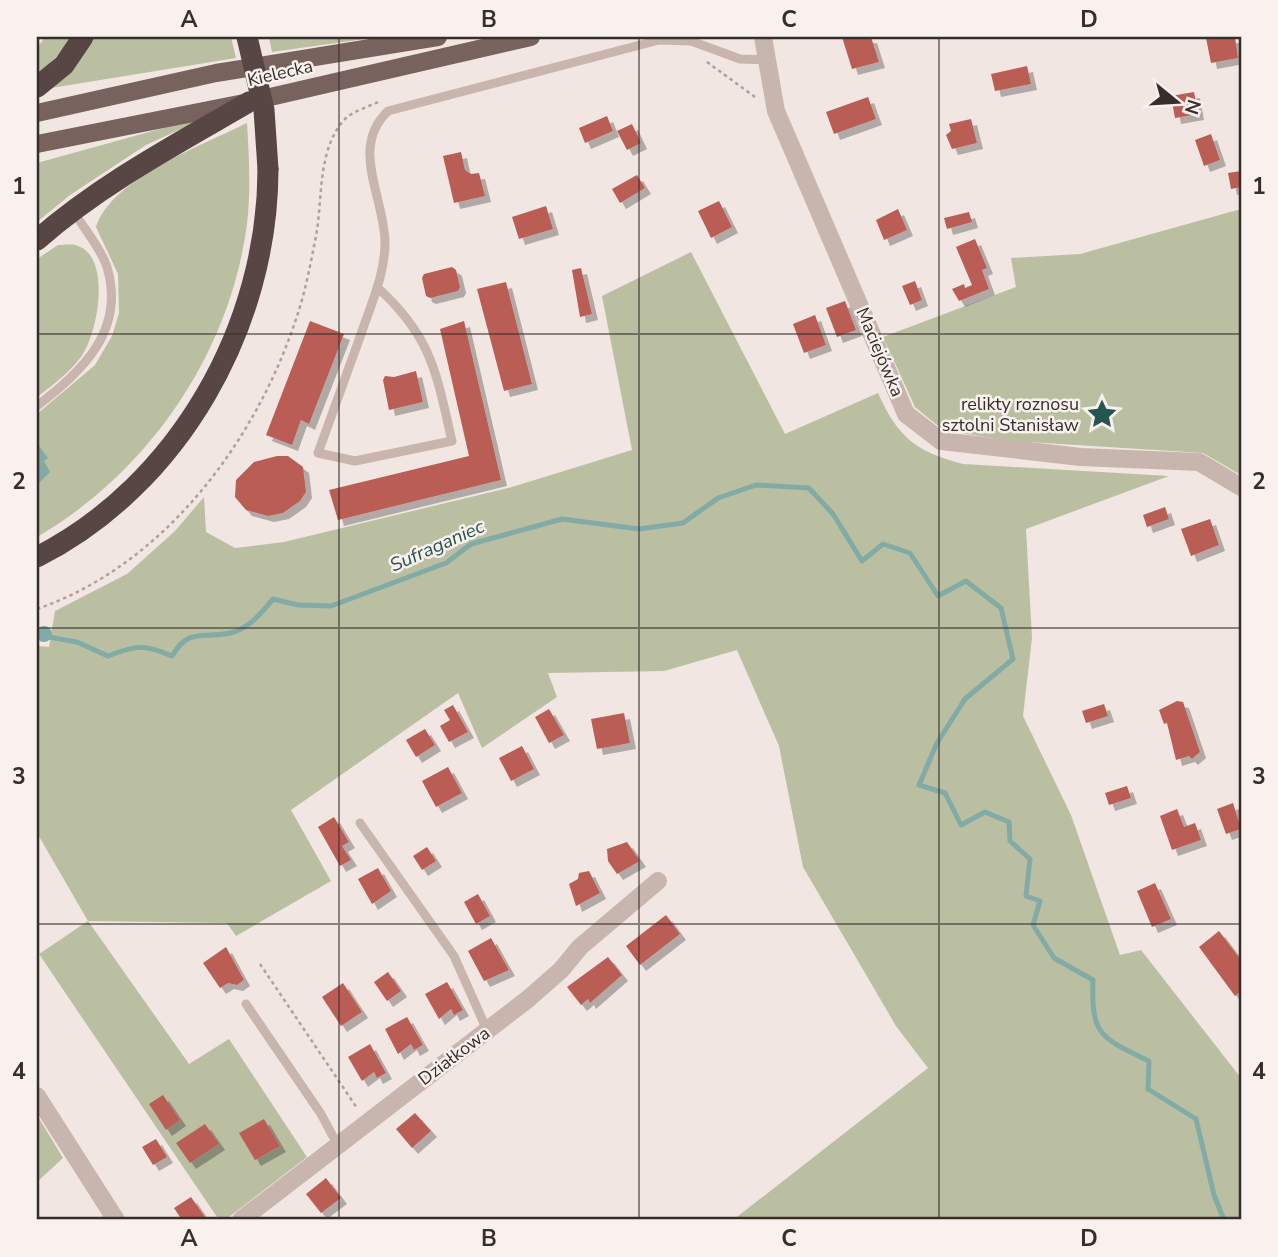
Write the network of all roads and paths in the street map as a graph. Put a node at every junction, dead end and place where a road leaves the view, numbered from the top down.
1 (83, 37) edge
2 (247, 37) edge
3 (438, 37) edge
4 (531, 37) edge
5 (764, 37) edge
6 (704, 46) junction
7 (768, 60) junction
8 (37, 87) edge
9 (755, 97) dead end
10 (386, 99) dead end
11 (249, 102) junction
12 (37, 113) edge
13 (37, 144) edge
14 (73, 210) junction
15 (37, 240) edge
16 (377, 286) junction
17 (37, 406) edge
18 (1241, 487) edge
19 (37, 557) edge
20 (37, 610) edge
21 (360, 823) dead end
22 (657, 881) dead end
23 (261, 964) dead end
24 (246, 1004) dead end
25 (487, 1030) junction
26 (37, 1096) edge
27 (366, 1122) junction
28 (337, 1144) junction
29 (116, 1220) edge
30 (241, 1220) edge

1 - 8 highway
2 - 19 highway, bridge
3 - 12 main road, Kielecka
4 - 11 main road, Kielecka
5 - 7 street, Maciejówka
6 - 7 lane
6 - 9 path
6 - 16 lane
7 - 18 street, Maciejówka
10 - 20 path
11 - 13 main road, Kielecka
11 - 14 highway
14 - 15 highway
14 - 17 lane
16 - 16 lane
21 - 25 lane
22 - 25 street, Działkowa
23 - 27 path
24 - 28 lane
25 - 27 street, Działkowa
26 - 29 street
27 - 28 street, Działkowa
28 - 30 street, Działkowa

